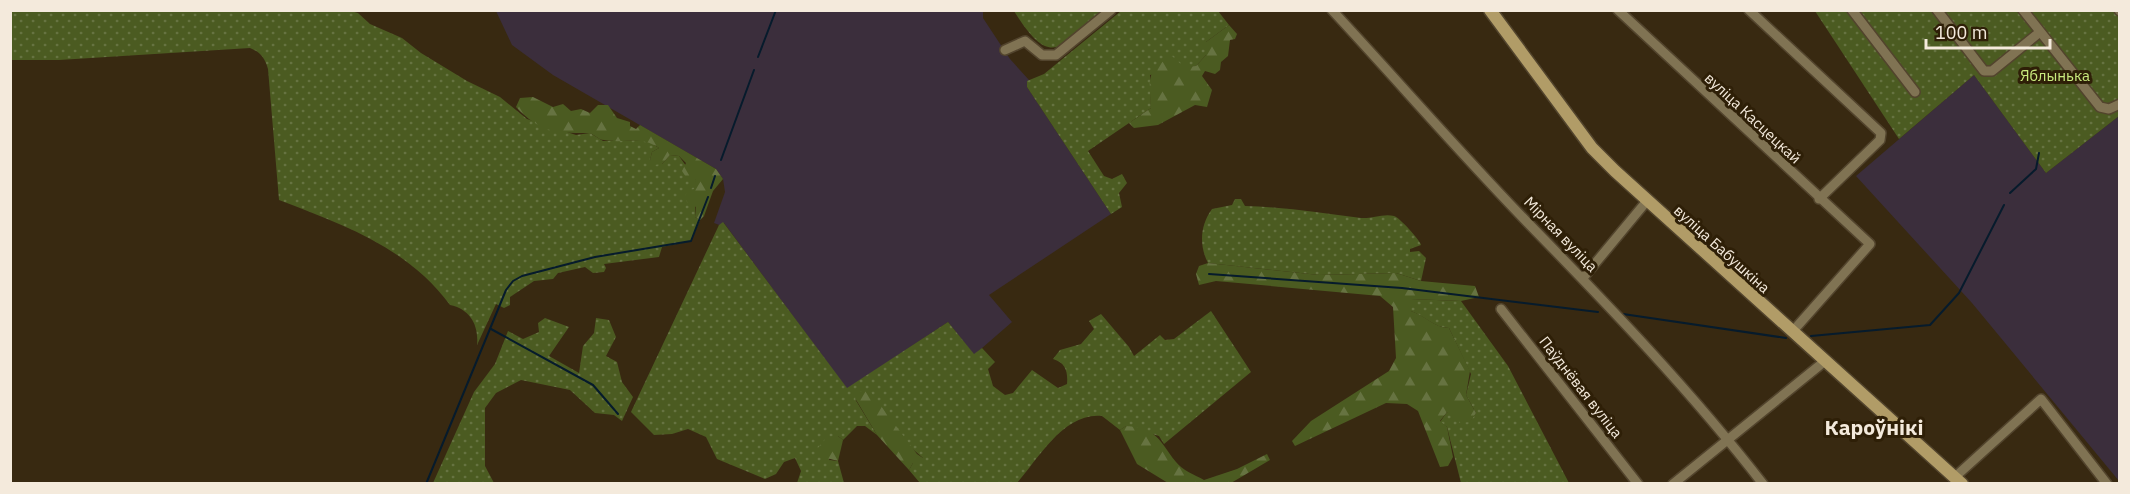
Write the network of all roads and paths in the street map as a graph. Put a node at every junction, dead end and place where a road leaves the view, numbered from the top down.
1 (1111, 10) edge
2 (1332, 10) edge
3 (1490, 10) edge
4 (1618, 10) edge
5 (1749, 10) edge
6 (1937, 10) edge
7 (2023, 10) edge
8 (1854, 11) edge
9 (2040, 32) junction
10 (1005, 50) dead end
11 (1915, 92) dead end
12 (2120, 104) edge
13 (1819, 199) junction
14 (1646, 202) junction
15 (1584, 278) junction
16 (1501, 309) dead end
17 (1793, 331) junction
18 (1824, 361) junction
19 (1728, 439) junction
20 (1959, 480) edge
21 (1638, 483) edge
22 (1673, 483) edge
23 (1763, 483) edge
24 (2107, 483) edge

1 - 10 street
2 - 15 street, Мірная вуліца
3 - 14 street, вуліца Бабушкіна
4 - 13 street, вуліца Касцецкай
5 - 13 street
6 - 9 street
7 - 9 street
8 - 11 street
9 - 12 street
13 - 17 street, вуліца Касцецкай
14 - 15 street
14 - 17 street, вуліца Бабушкіна
15 - 19 street, Мірная вуліца
16 - 21 street, Паўднёвая вуліца
17 - 18 street, вуліца Бабушкіна
18 - 19 street
18 - 20 street, вуліца Бабушкіна
19 - 22 street
19 - 23 street, Мірная вуліца
20 - 24 street

